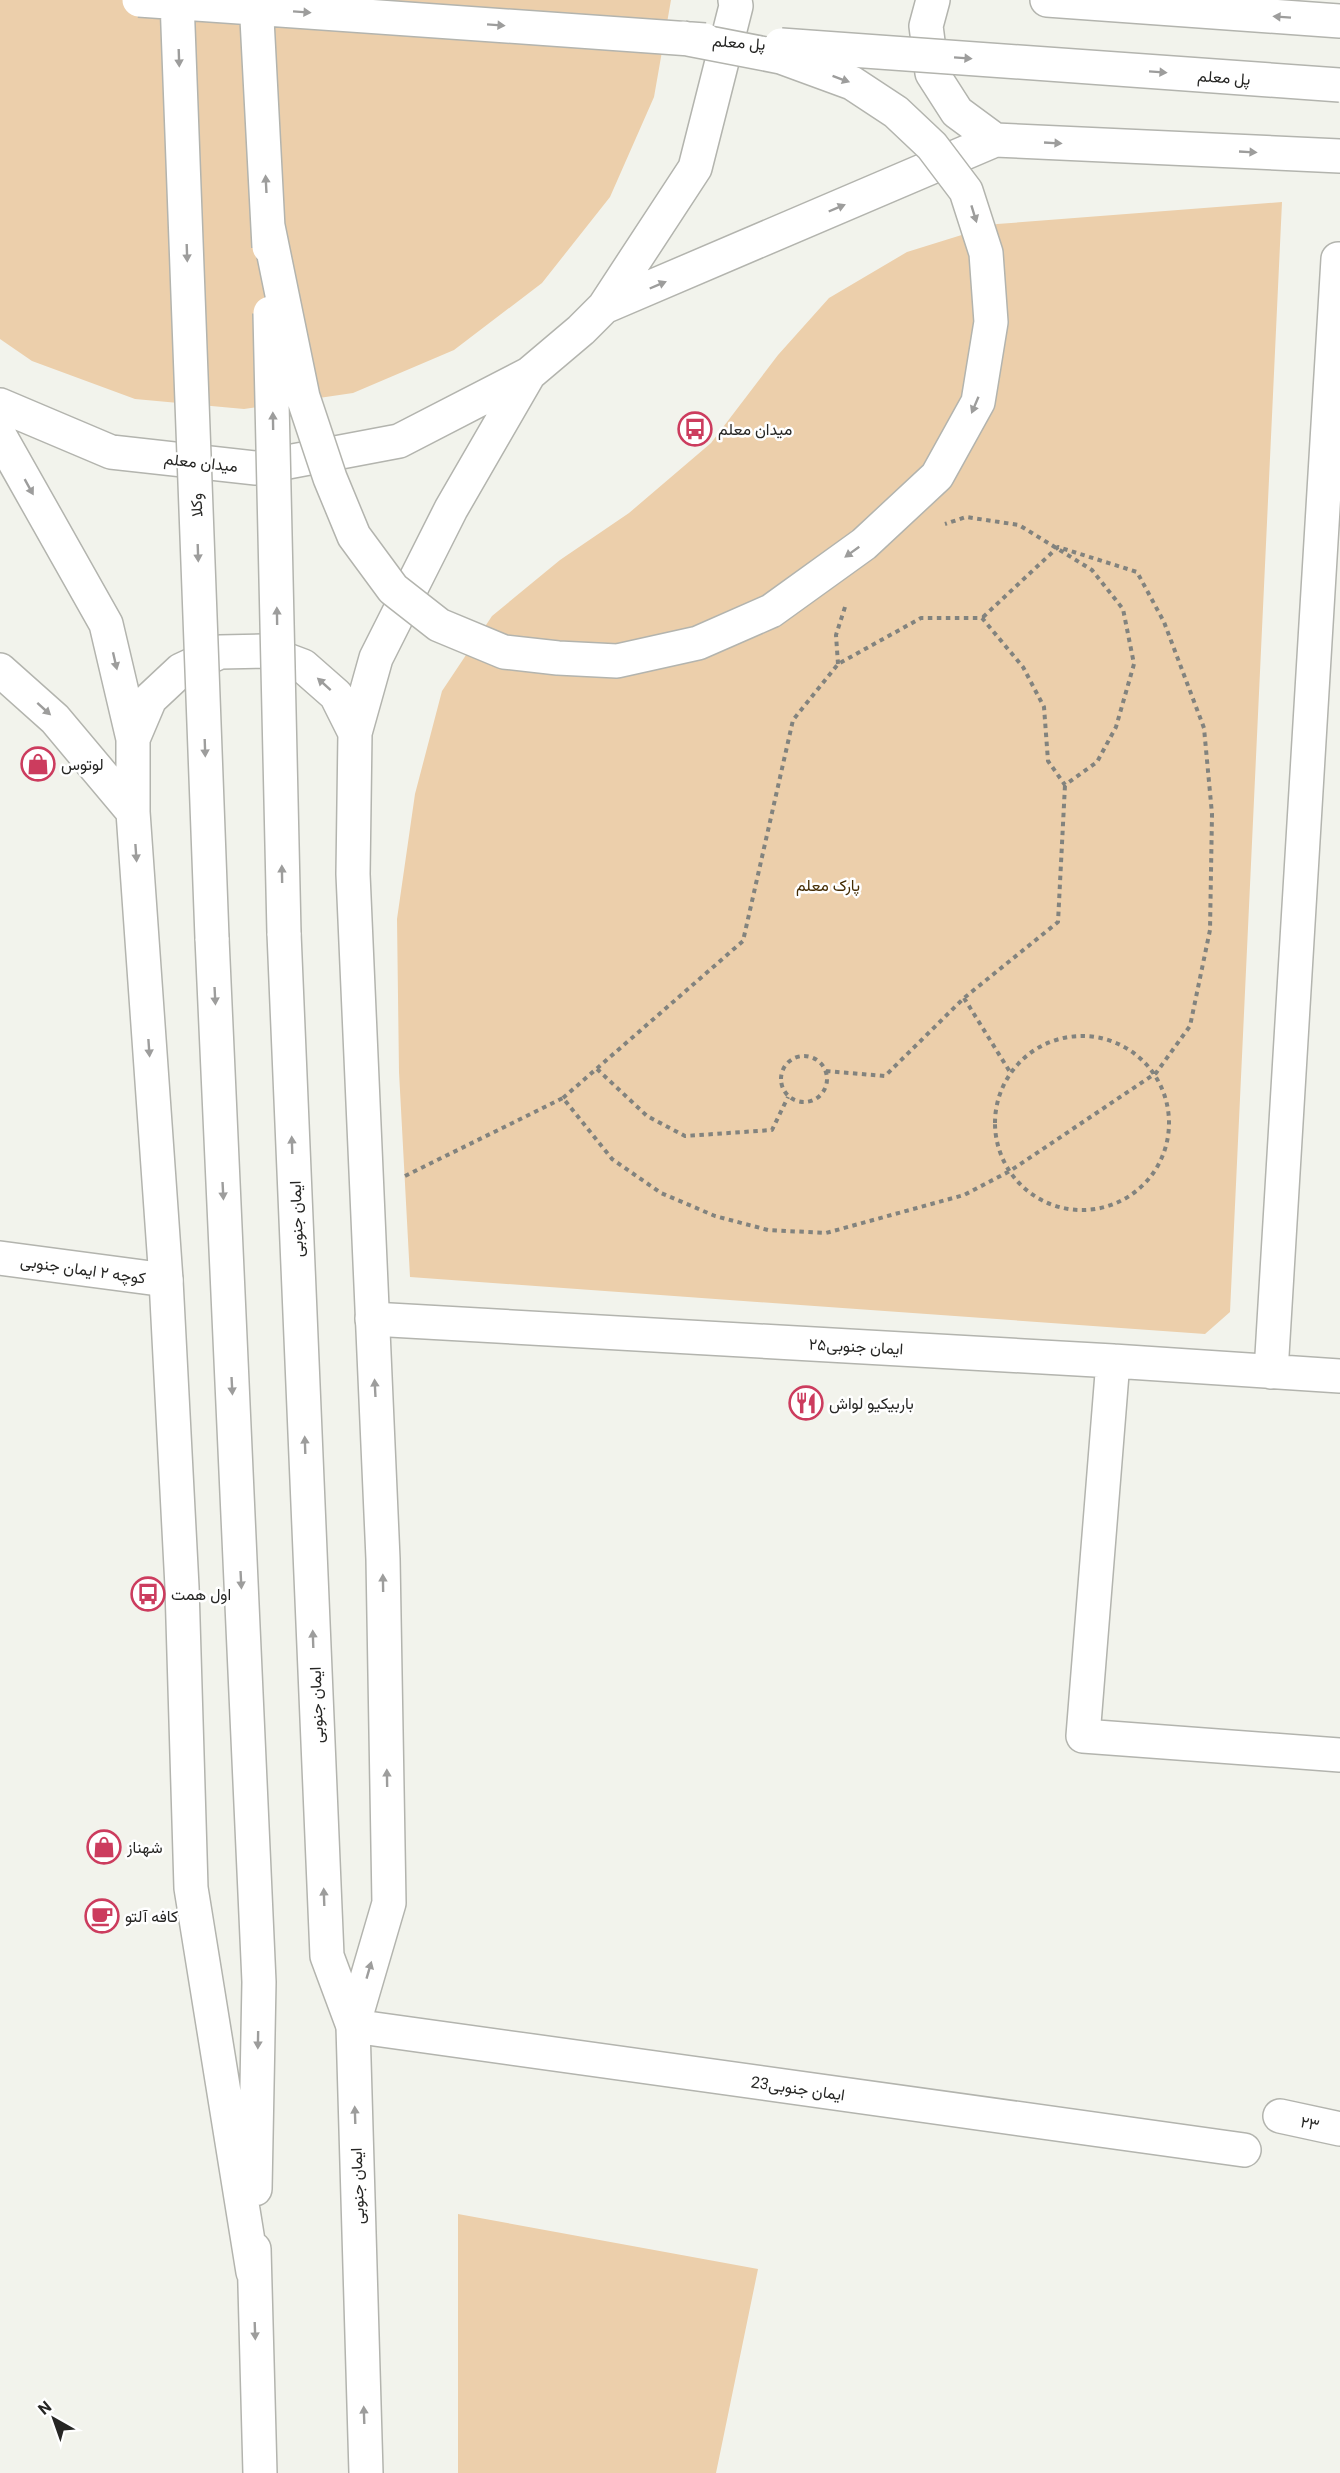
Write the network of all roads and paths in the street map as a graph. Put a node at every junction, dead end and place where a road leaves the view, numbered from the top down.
1 (139, 0) edge
2 (177, 0) edge
3 (256, 0) edge
4 (735, 0) edge
5 (933, 0) edge
6 (1047, 0) edge
7 (1340, 21) edge
8 (683, 38) junction
9 (1340, 85) edge
10 (995, 140) junction
11 (1340, 156) edge
12 (268, 226) junction
13 (1338, 259) dead end
14 (604, 307) junction
15 (529, 374) junction
16 (0, 405) edge
17 (0, 436) edge
18 (938, 526) dead end
19 (1058, 547) junction
20 (851, 598) dead end
21 (982, 618) junction
22 (838, 664) junction
23 (0, 670) edge
24 (355, 733) junction
25 (133, 739) junction
26 (1065, 785) junction
27 (133, 812) junction
28 (964, 998) junction
29 (597, 1069) junction
30 (826, 1071) junction
31 (1010, 1072) junction
32 (1156, 1073) junction
33 (788, 1097) junction
34 (563, 1098) junction
35 (1010, 1171) junction
36 (367, 1195) junction
37 (0, 1257) edge
38 (166, 1280) junction
39 (372, 1318) junction
40 (1113, 1361) junction
41 (1271, 1372) junction
42 (1340, 1376) edge
43 (1340, 1755) edge
44 (352, 2026) junction
45 (1280, 2116) dead end
46 (1340, 2129) edge
47 (1244, 2150) dead end
48 (253, 2272) junction
49 (260, 2473) edge
50 (366, 2473) edge

1 -> 8 main road, پل معلم, bridge
2 -> 48 main road, وکلا, bridge
12 -> 3 main road, bridge
4 - 14 main road, میدان معلم
5 - 10 main road
7 -> 6 main road
8 -> 9 main road, پل معلم, bridge
8 -> 12 main road, bridge
10 -> 11 main road
14 -> 10 main road
44 -> 12 main road, ایمان جنوبی, bridge
13 - 41 main road
14 - 15 main road, میدان معلم
15 - 16 main road, میدان معلم
15 - 24 main road
17 -> 25 main road
18 - 19 path
19 - 21 path
19 - 26 path
19 - 32 path
20 - 22 path
21 - 22 path
21 - 26 path
22 - 29 path
23 -> 27 main road
24 -> 25 main road
24 - 36 main road
25 - 27 main road
26 - 28 path
27 -> 38 main road
28 - 30 path
28 - 31 path
29 - 33 path
29 - 34 path
30 - 33 path
30 - 33 path
31 - 32 path
31 - 35 path
32 - 35 path
32 - 35 path
34 - 35 path
34 - 36 path
36 - 39 main road
37 - 38 main road, کوچه ۲ ایمان جنوبی
38 - 48 main road
39 - 40 main road, ایمان جنوبی۲۵
44 -> 39 main road
40 - 41 main road, ایمان جنوبی۲۵
40 - 43 main road
41 - 42 main road, ایمان جنوبی۲۵
44 - 47 main road, 23ایمان جنوبی
50 -> 44 main road, ایمان جنوبی
45 - 46 main road, ۲۳
48 -> 49 main road

